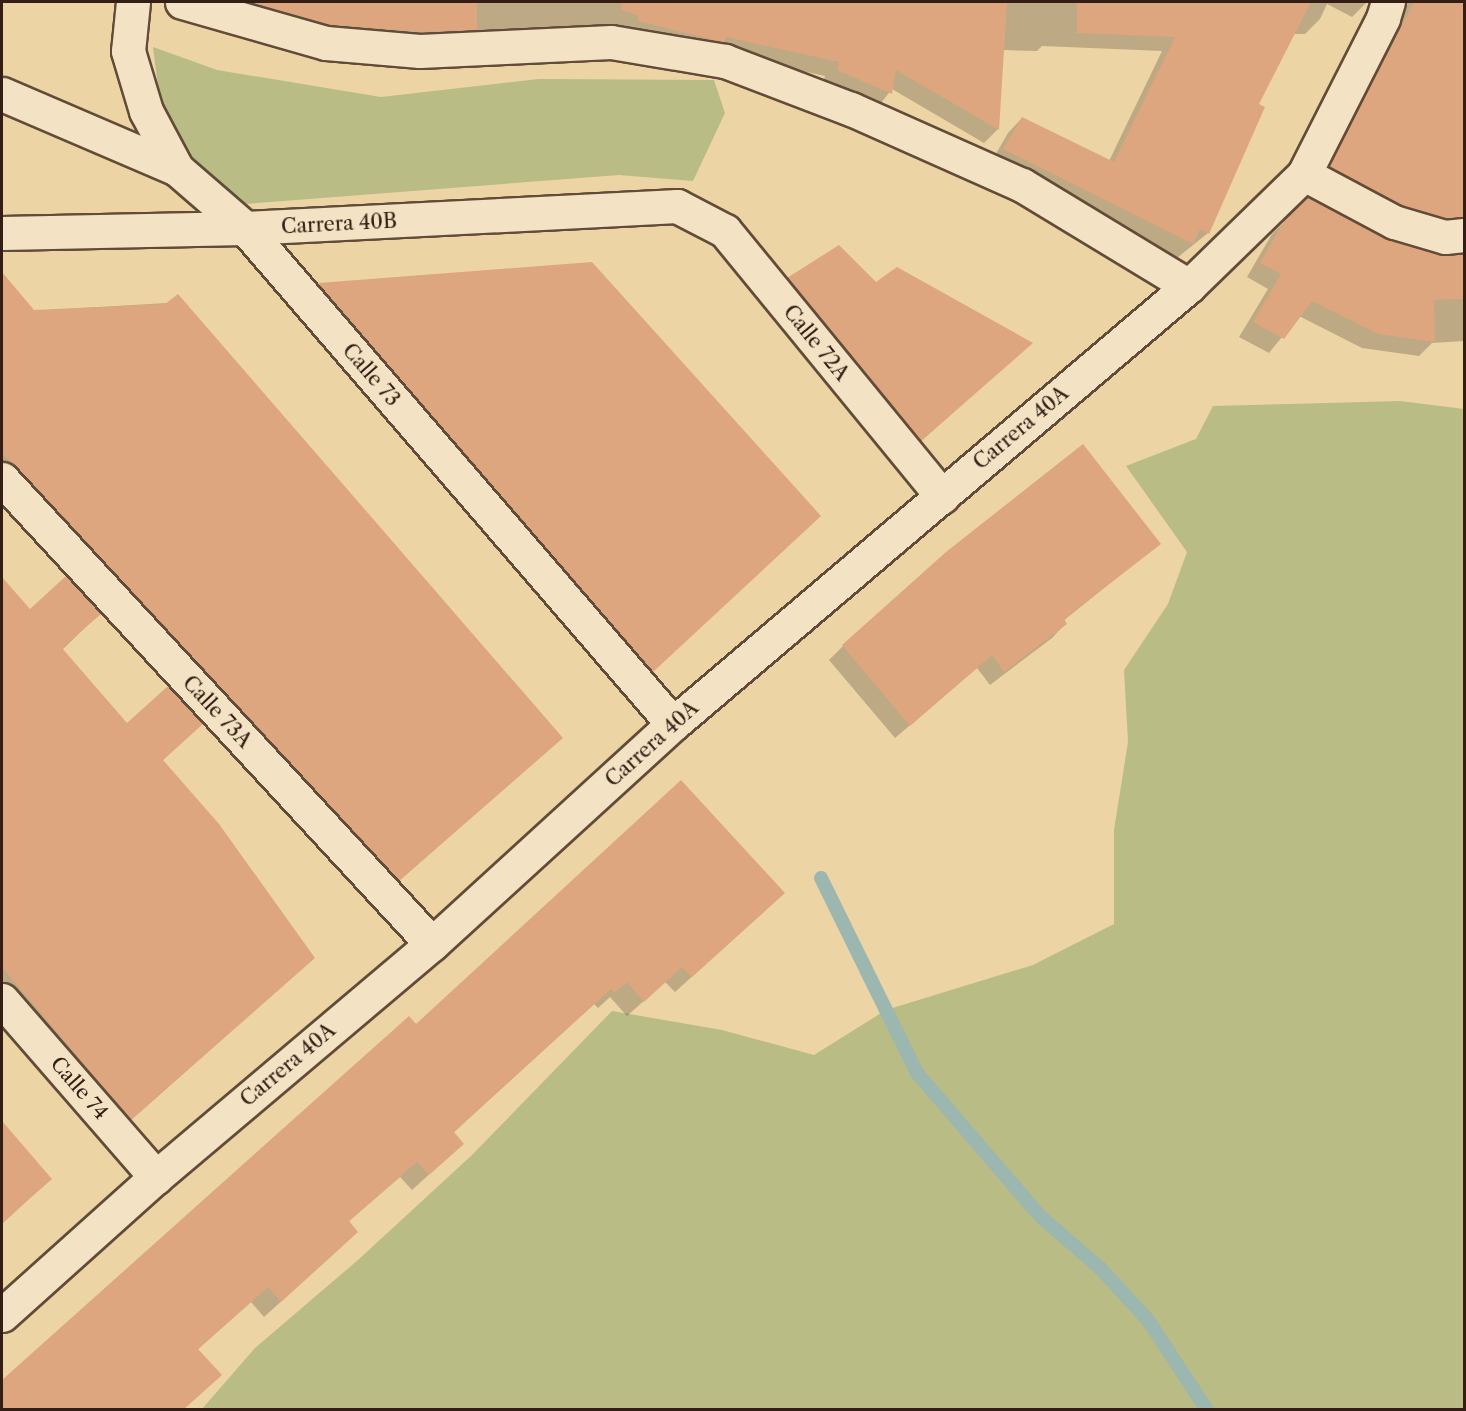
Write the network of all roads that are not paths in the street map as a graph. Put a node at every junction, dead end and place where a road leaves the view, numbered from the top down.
1 (133, 2) edge
2 (182, 2) edge
3 (1388, 2) edge
4 (2, 94) edge
5 (177, 168) junction
6 (1304, 174) junction
7 (677, 206) joint
8 (244, 228) junction
9 (2, 233) edge
10 (1464, 235) edge
11 (1189, 285) junction
12 (2, 479) edge
13 (942, 496) junction
14 (673, 724) junction
15 (432, 944) junction
16 (2, 1000) edge
17 (156, 1177) junction
18 (2, 1315) edge

1 - 5 street, Calle 73
2 - 11 street
3 - 6 street, Carrera 40A
4 - 5 street
5 - 8 street, Calle 73
6 - 10 street
6 - 11 street, Carrera 40A
7 - 8 street, Carrera 40B
7 - 13 street, Calle 72A
8 - 9 street, Carrera 40B
8 - 14 street, Calle 73
11 - 13 street, Carrera 40A
12 - 15 street, Calle 73A
13 - 14 street, Carrera 40A
14 - 15 street, Carrera 40A
15 - 17 street, Carrera 40A
16 - 17 street, Calle 74
17 - 18 street, Carrera 40A

